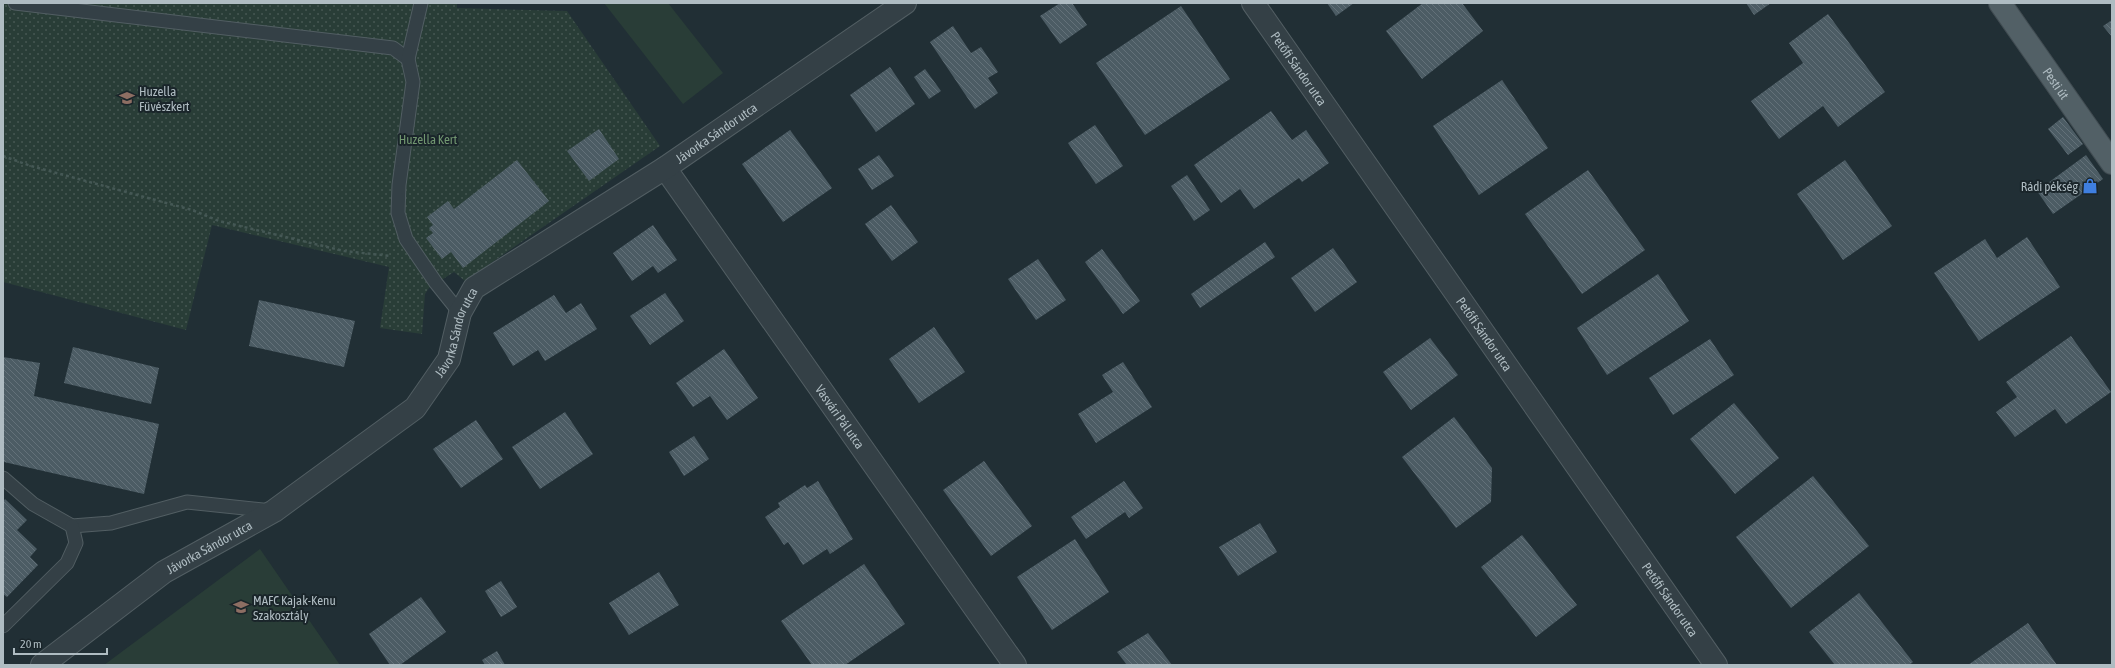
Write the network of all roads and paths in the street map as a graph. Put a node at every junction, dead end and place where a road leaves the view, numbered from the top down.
1 (15, 3) edge
2 (421, 3) edge
3 (905, 3) edge
4 (1253, 3) edge
5 (2000, 3) edge
6 (408, 59) junction
7 (3, 156) edge
8 (2112, 163) edge
9 (665, 168) junction
10 (417, 256) junction
11 (460, 312) junction
12 (3, 478) edge
13 (274, 511) junction
14 (72, 526) junction
15 (3, 626) edge
16 (42, 665) edge
17 (1015, 665) edge
18 (1716, 665) edge

1 - 6 lane
2 - 6 lane
3 - 9 street, Jávorka Sándor utca
4 - 18 street, Petőfi Sándor utca
5 - 8 main road, Pesti út
6 - 10 lane
7 - 10 path
9 - 11 street, Jávorka Sándor utca
9 - 17 street, Vasvári Pál utca
10 - 11 lane
11 - 13 street, Jávorka Sándor utca
12 - 14 lane
13 - 14 lane
13 - 16 street, Jávorka Sándor utca
14 - 15 lane

